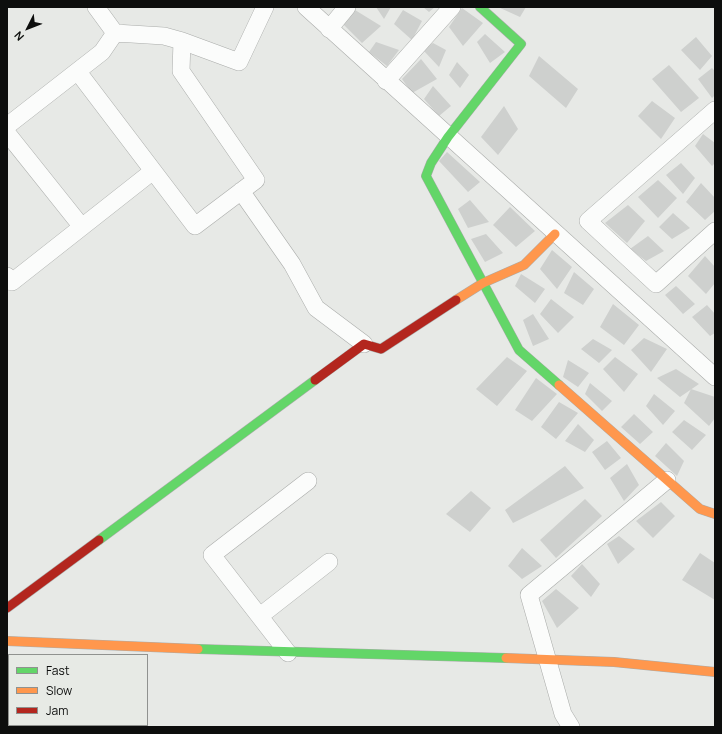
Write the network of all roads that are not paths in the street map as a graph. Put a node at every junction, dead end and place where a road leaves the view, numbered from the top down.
1 (96, 7) edge
2 (265, 7) edge
3 (306, 7) edge
4 (347, 7) edge
5 (452, 7) edge
6 (480, 7) edge
7 (329, 29) junction
8 (115, 32) junction
9 (182, 41) junction
10 (78, 72) junction
11 (386, 81) junction
12 (715, 110) edge
13 (7, 126) edge
14 (7, 133) edge
15 (448, 138) junction
16 (153, 171) junction
17 (241, 191) junction
18 (82, 227) junction
19 (715, 231) edge
20 (556, 234) junction
21 (7, 276) edge
22 (483, 283) junction
23 (364, 344) junction
24 (715, 377) edge
25 (667, 480) junction
26 (308, 481) dead end
27 (715, 514) edge
28 (329, 562) dead end
29 (7, 608) edge
30 (260, 616) junction
31 (7, 641) edge
32 (24, 648) edge
33 (288, 653) junction
34 (547, 660) junction
35 (715, 672) edge
36 (571, 727) edge

1 - 8 street
2 - 9 street
3 - 7 street
4 - 7 street
5 - 11 street
6 - 15 street
7 - 11 street
8 - 9 street
8 - 10 street
9 - 17 street
10 - 13 street
10 - 16 street
11 - 15 street
12 - 19 street
14 - 18 street
15 - 20 street
15 - 22 street
16 - 17 street
16 - 18 street
17 - 23 street
18 - 21 street
20 - 22 street
20 - 24 street
22 - 23 street
22 - 25 street
23 - 29 street
25 - 27 street
25 - 34 street
26 - 30 street
28 - 30 street
30 - 33 street
31 - 32 street
32 - 33 street
33 - 34 street
34 - 35 street
34 - 36 street

